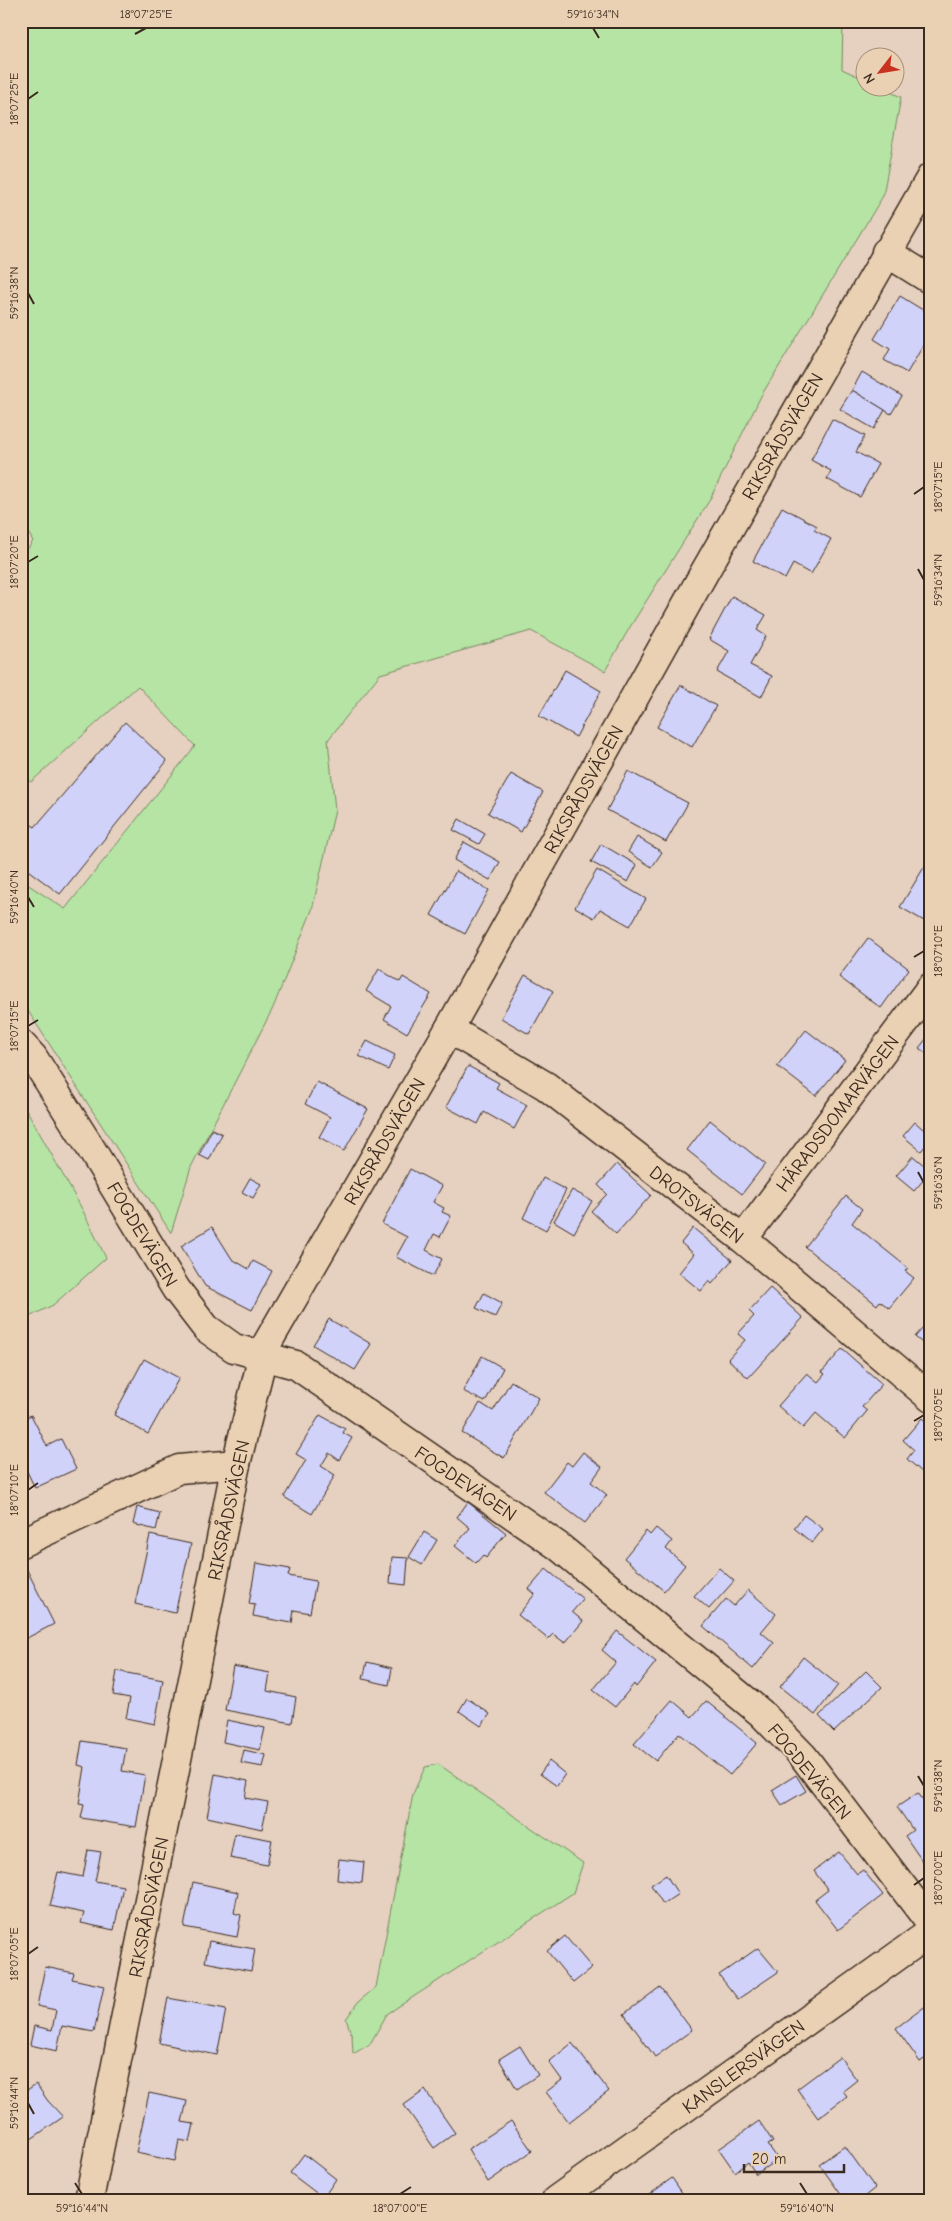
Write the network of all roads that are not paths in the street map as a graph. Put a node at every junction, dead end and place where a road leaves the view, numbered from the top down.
1 (931, 177) edge
2 (886, 252) junction
3 (931, 280) edge
4 (931, 986) edge
5 (449, 1029) junction
6 (21, 1044) edge
7 (743, 1239) junction
8 (262, 1357) junction
9 (931, 1398) edge
10 (236, 1464) junction
11 (21, 1543) edge
12 (931, 1924) edge
13 (931, 1932) edge
14 (89, 2200) edge
15 (556, 2200) edge

1 - 2 street, RIKSRÅDSVÄGEN
2 - 3 street
2 - 5 street, RIKSRÅDSVÄGEN
4 - 7 street, HÄRADSDOMARVÄGEN
5 - 7 street, DROTSVÄGEN
5 - 8 street, RIKSRÅDSVÄGEN
6 - 8 street, FOGDEVÄGEN
7 - 9 street, DROTSVÄGEN
8 - 10 street, RIKSRÅDSVÄGEN
8 - 12 street, FOGDEVÄGEN
10 - 11 street
10 - 14 street, RIKSRÅDSVÄGEN
13 - 15 street, KANSLERSVÄGEN

